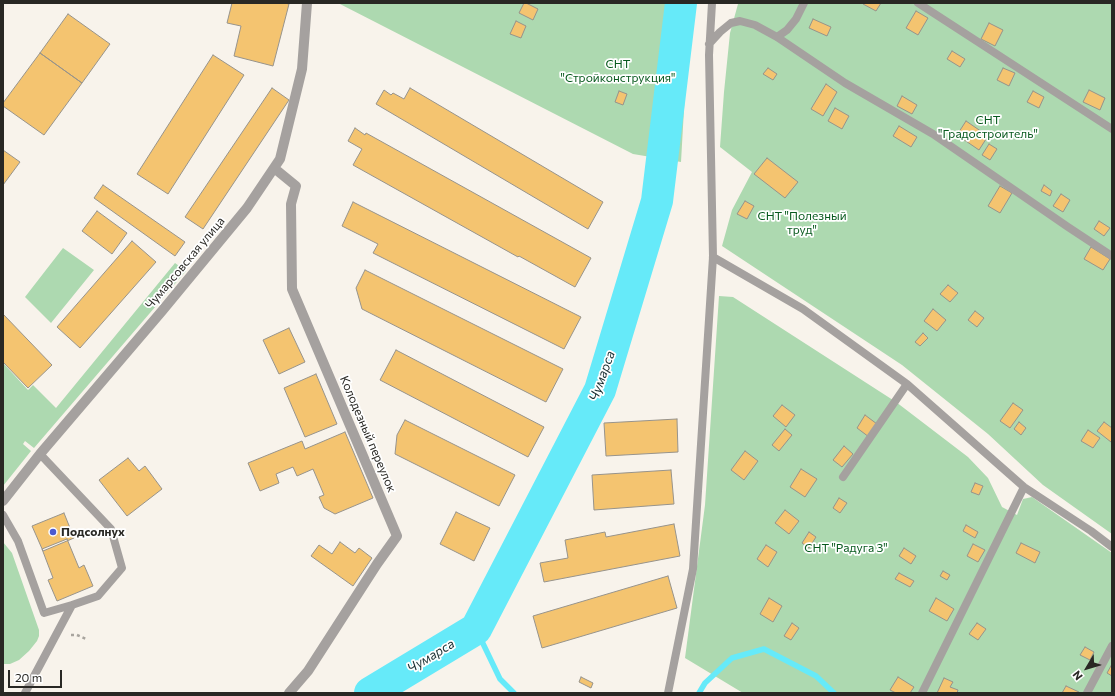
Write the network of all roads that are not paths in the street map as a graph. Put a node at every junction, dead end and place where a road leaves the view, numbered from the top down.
1 (307, 3) edge
2 (712, 3) edge
3 (804, 3) edge
4 (918, 3) edge
5 (776, 37) junction
6 (709, 44) junction
7 (1112, 128) edge
8 (274, 168) junction
9 (1112, 256) edge
10 (712, 257) junction
11 (907, 384) junction
12 (40, 454) junction
13 (843, 477) dead end
14 (1024, 487) junction
15 (3, 501) edge
16 (3, 515) edge
17 (1112, 547) edge
18 (72, 605) junction
19 (1112, 646) edge
20 (25, 693) edge
21 (289, 693) edge
22 (668, 693) edge
23 (922, 693) edge
24 (1087, 693) edge

1 - 8 street, Чумарсовская улица
2 - 6 lane
3 - 5 lane
4 - 7 lane
5 - 6 lane
5 - 9 lane
6 - 10 lane
8 - 12 street, Чумарсовская улица
8 - 21 street, Колодезный переулок
10 - 11 lane
10 - 22 lane
11 - 13 lane
11 - 14 lane
12 - 15 street, Чумарсовская улица
12 - 18 lane
14 - 17 lane
14 - 23 lane
16 - 18 lane
18 - 20 lane
19 - 24 lane

